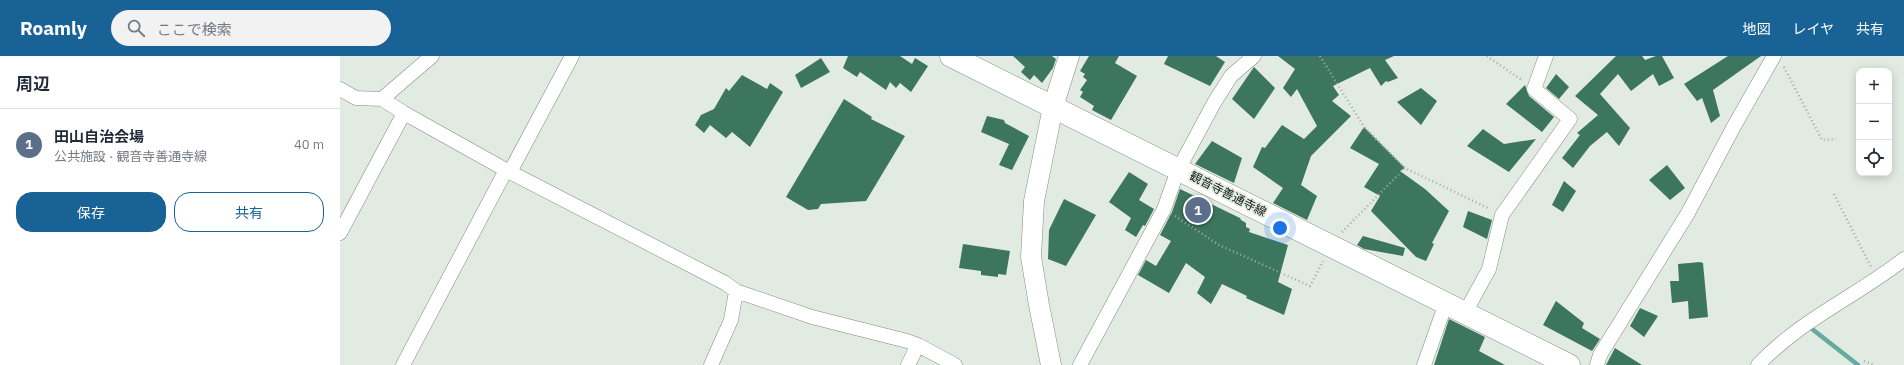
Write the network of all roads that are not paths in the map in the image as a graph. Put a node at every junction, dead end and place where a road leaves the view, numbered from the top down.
1 (432, 56) edge
2 (572, 56) edge
3 (951, 56) edge
4 (1069, 56) edge
5 (1238, 56) edge
6 (1254, 56) edge
7 (1546, 56) edge
8 (1778, 60) edge
9 (1231, 76) junction
10 (342, 92) edge
11 (382, 98) junction
12 (1053, 107) junction
13 (404, 113) junction
14 (1178, 170) junction
15 (508, 171) junction
16 (340, 233) edge
17 (1904, 259) edge
18 (736, 291) junction
19 (1446, 304) junction
20 (1465, 313) junction
21 (918, 345) junction
22 (403, 365) edge
23 (711, 365) edge
24 (908, 365) edge
25 (955, 365) edge
26 (1051, 365) edge
27 (1080, 365) edge
28 (1424, 365) edge
29 (1569, 365) edge
30 (1597, 365) edge
31 (1758, 365) edge

1 - 11 street
2 - 15 street
3 - 12 main road, 観音寺善通寺線
4 - 12 street
5 - 9 street
6 - 9 street
7 - 20 street
8 - 30 street
9 - 14 street
10 - 11 street
11 - 13 street
12 - 14 main road, 観音寺善通寺線
12 - 26 street
13 - 15 street
13 - 16 street
14 - 19 main road, 観音寺善通寺線
14 - 27 street
15 - 18 street
15 - 22 street
17 - 31 street
18 - 21 street
18 - 23 street
19 - 20 main road, 観音寺善通寺線
19 - 28 street
20 - 29 main road, 観音寺善通寺線
21 - 24 street
21 - 25 street

